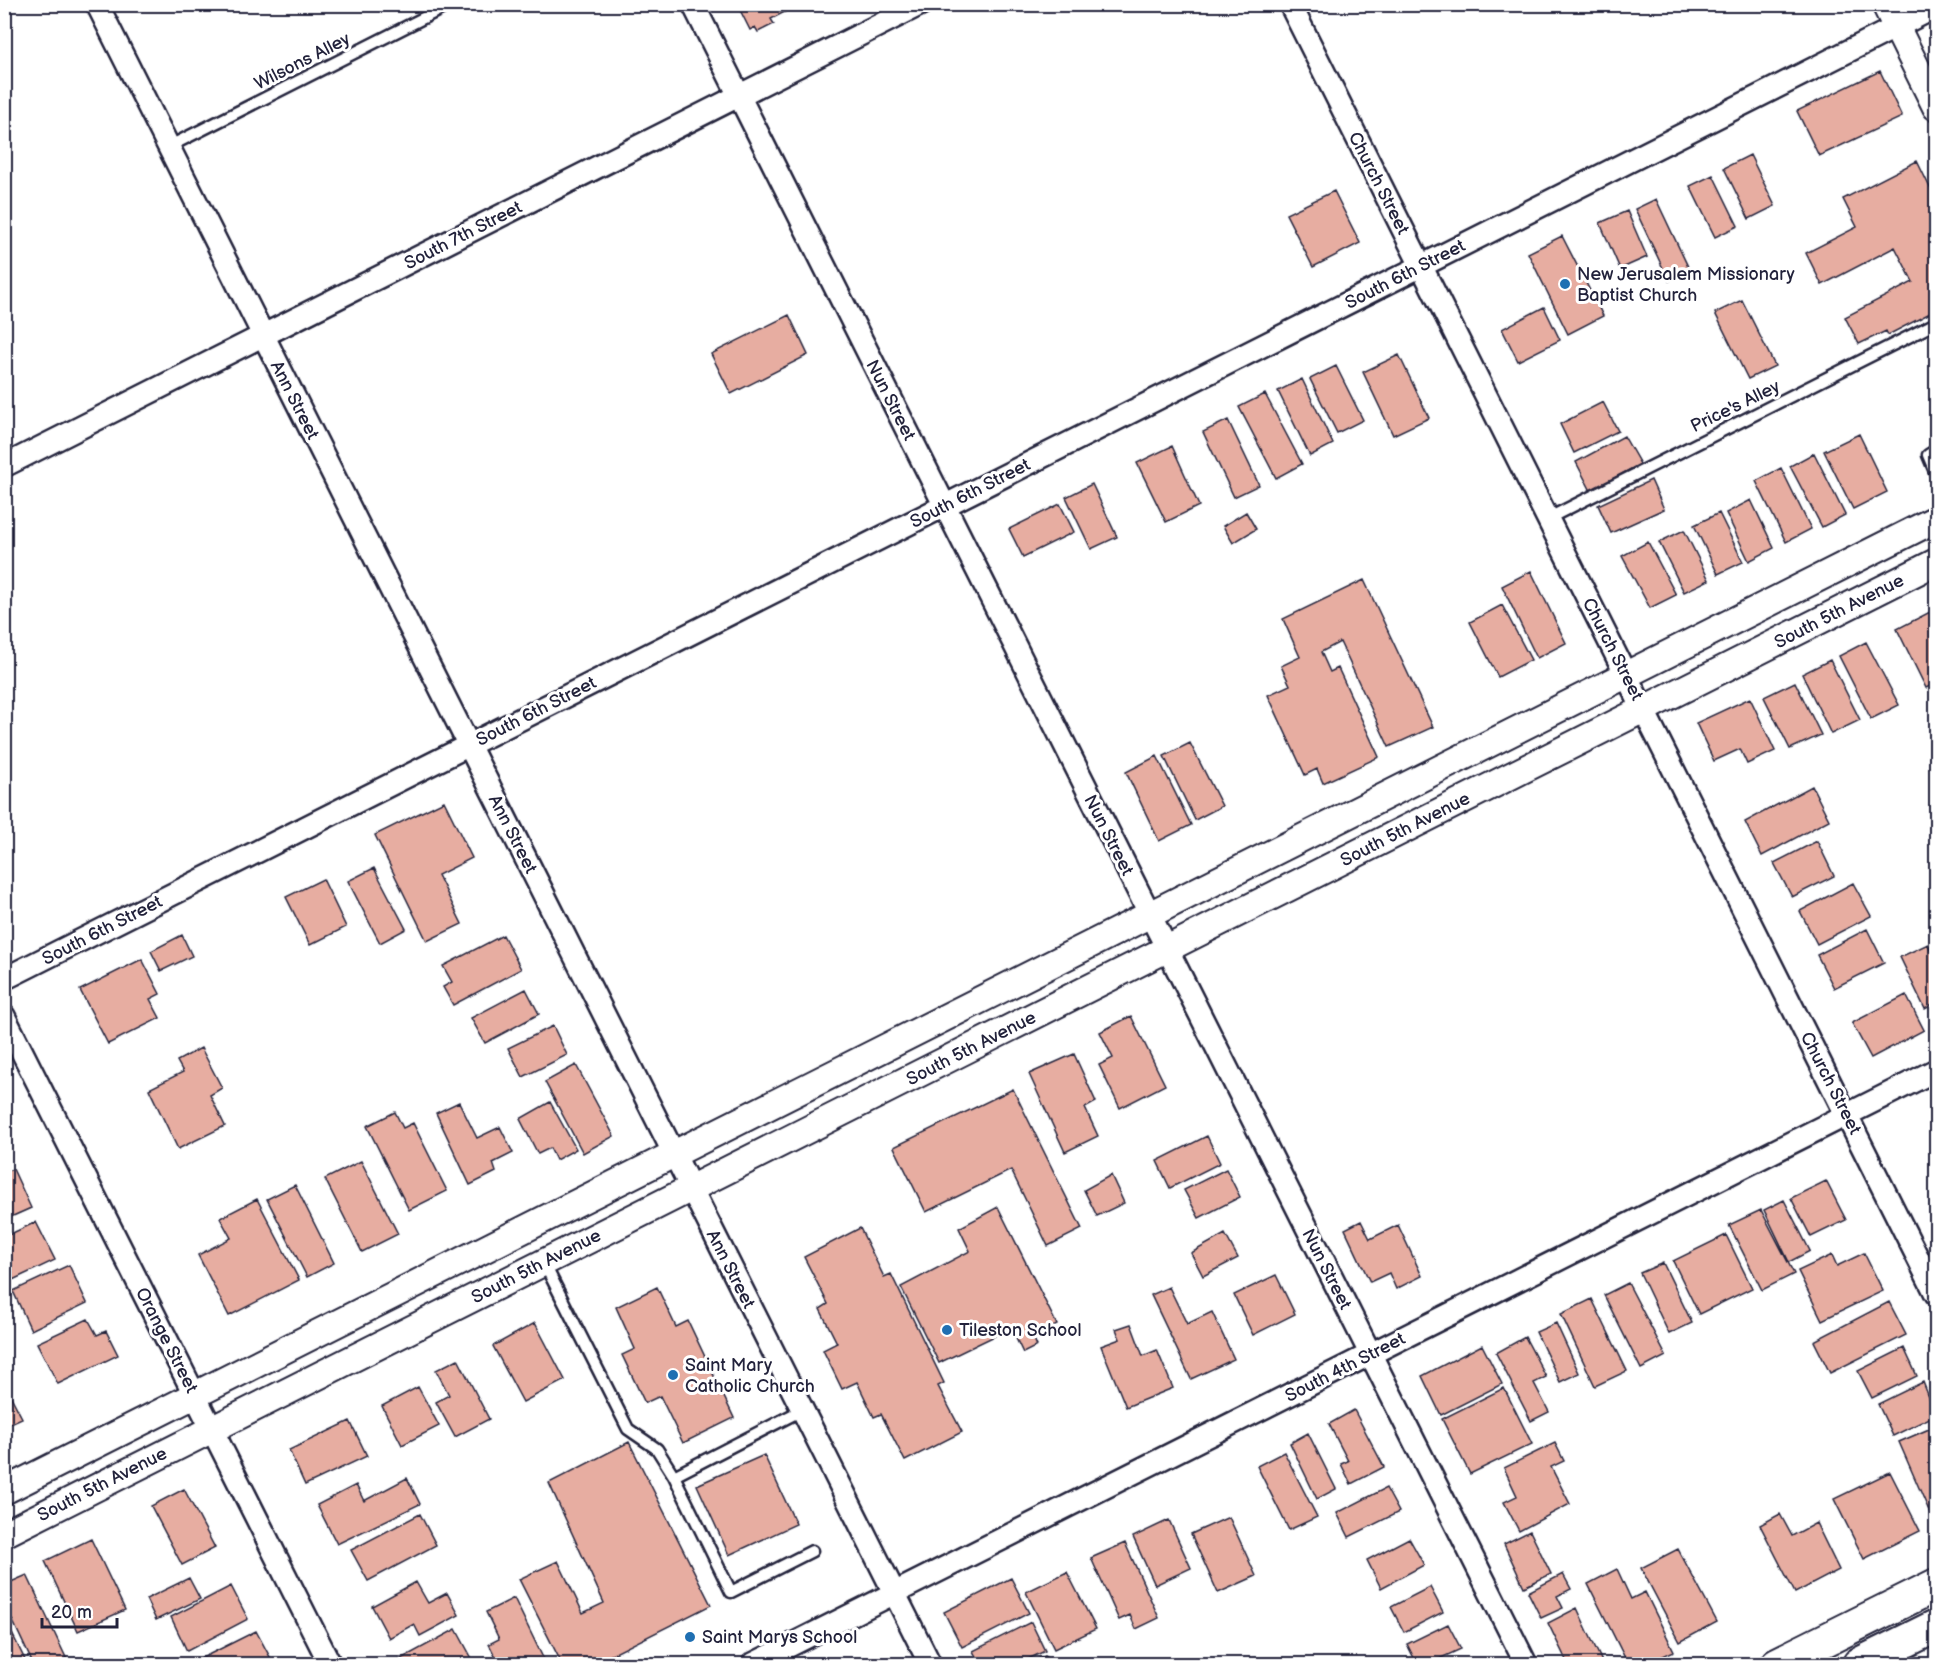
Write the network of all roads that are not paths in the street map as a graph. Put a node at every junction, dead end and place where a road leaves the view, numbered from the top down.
1 (97, 4) edge
2 (451, 4) edge
3 (693, 4) edge
4 (921, 4) edge
5 (1290, 4) edge
6 (1936, 7) edge
7 (1891, 16) edge
8 (739, 96) junction
9 (1936, 107) edge
10 (168, 147) junction
11 (1421, 266) junction
12 (1936, 323) edge
13 (263, 336) junction
14 (1936, 450) edge
15 (4, 466) edge
16 (1936, 474) edge
17 (944, 506) junction
18 (1548, 519) junction
19 (1936, 519) edge
20 (1936, 562) edge
21 (1626, 675) junction
22 (1643, 709) junction
23 (468, 745) junction
24 (1150, 915) junction
25 (1167, 949) junction
26 (4, 979) edge
27 (4, 1016) edge
28 (1936, 1070) edge
29 (1847, 1115) junction
30 (674, 1155) junction
31 (691, 1188) junction
32 (544, 1262) junction
33 (1936, 1294) edge
34 (1370, 1354) junction
35 (195, 1395) junction
36 (802, 1410) junction
37 (212, 1429) junction
38 (674, 1476) junction
39 (4, 1491) edge
40 (4, 1534) edge
41 (812, 1551) dead end
42 (1936, 1585) edge
43 (894, 1594) junction
44 (1936, 1626) edge
45 (330, 1665) edge
46 (753, 1665) edge
47 (930, 1665) edge
48 (1526, 1665) edge
49 (1777, 1665) edge
50 (1859, 1665) edge

1 - 10 street, Ann Street
2 - 10 lane, Wilsons Alley
3 - 8 street, Nun Street
4 - 8 street, South 7th Street
5 - 11 street, Church Street
6 - 7 street, South 6th Street
7 - 9 street
7 - 11 street, South 6th Street
8 - 13 street, South 7th Street
8 - 17 street, Nun Street
10 - 13 street, Ann Street
11 - 17 street, South 6th Street
11 - 18 street, Church Street
12 - 18 lane, Price's Alley
13 - 15 street, South 7th Street
13 - 23 street, Ann Street
14 - 16 lane
17 - 23 street, South 6th Street
17 - 24 street, Nun Street
18 - 21 street, Church Street
19 - 21 street, South 5th Avenue
20 - 22 street, South 5th Avenue
21 - 22 street, Church Street
21 - 24 street, South 5th Avenue
22 - 25 street, South 5th Avenue
22 - 29 street, Church Street
23 - 26 street, South 6th Street
23 - 30 street, Ann Street
24 - 25 street, Nun Street
24 - 30 street, South 5th Avenue
25 - 31 street, South 5th Avenue
25 - 34 street, Nun Street
27 - 35 street, Orange Street
28 - 29 street, South 4th Street
29 - 33 street, Church Street
29 - 34 street, South 4th Street
30 - 31 street, Ann Street
30 - 35 street, South 5th Avenue
31 - 32 street, South 5th Avenue
31 - 36 street, Ann Street
32 - 37 street, South 5th Avenue
32 - 38 lane
34 - 43 street, South 4th Street
34 - 48 street, Nun Street
35 - 37 street, Orange Street
35 - 39 street, South 5th Avenue
36 - 38 lane
36 - 43 street, Ann Street
37 - 40 street, South 5th Avenue
37 - 45 street, Orange Street
38 - 41 lane
42 - 49 main road
43 - 46 street, South 4th Street
43 - 47 street, Ann Street
44 - 50 main road

